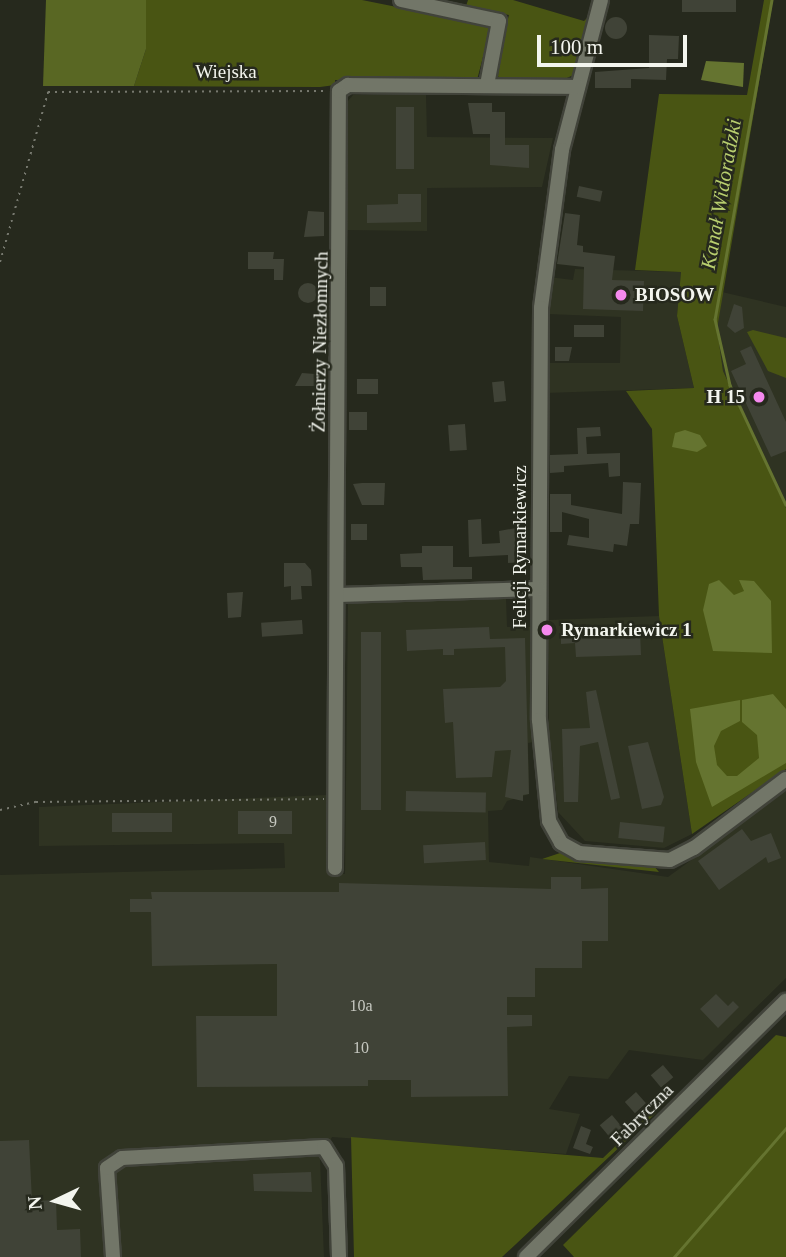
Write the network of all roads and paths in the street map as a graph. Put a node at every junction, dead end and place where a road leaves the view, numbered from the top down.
1 (401, 0) edge
2 (601, 0) edge
3 (487, 85) junction
4 (578, 87) junction
5 (339, 90) junction
6 (0, 262) edge
7 (538, 589) junction
8 (337, 595) junction
9 (786, 779) edge
10 (335, 799) junction
11 (0, 810) edge
12 (335, 869) dead end
13 (786, 1001) edge
14 (113, 1257) edge
15 (339, 1257) edge
16 (526, 1257) edge

1 - 3 street
2 - 4 street, Felicji Rymarkiewicz
3 - 4 street
3 - 5 street
4 - 7 street, Felicji Rymarkiewicz
5 - 6 path, Wiejska
5 - 8 street, Żołnierzy Niezłomnych
7 - 8 street
7 - 9 street, Felicji Rymarkiewicz
8 - 10 street, Żołnierzy Niezłomnych
10 - 11 path
10 - 12 street, Żołnierzy Niezłomnych
13 - 16 street, Fabryczna
14 - 15 street

